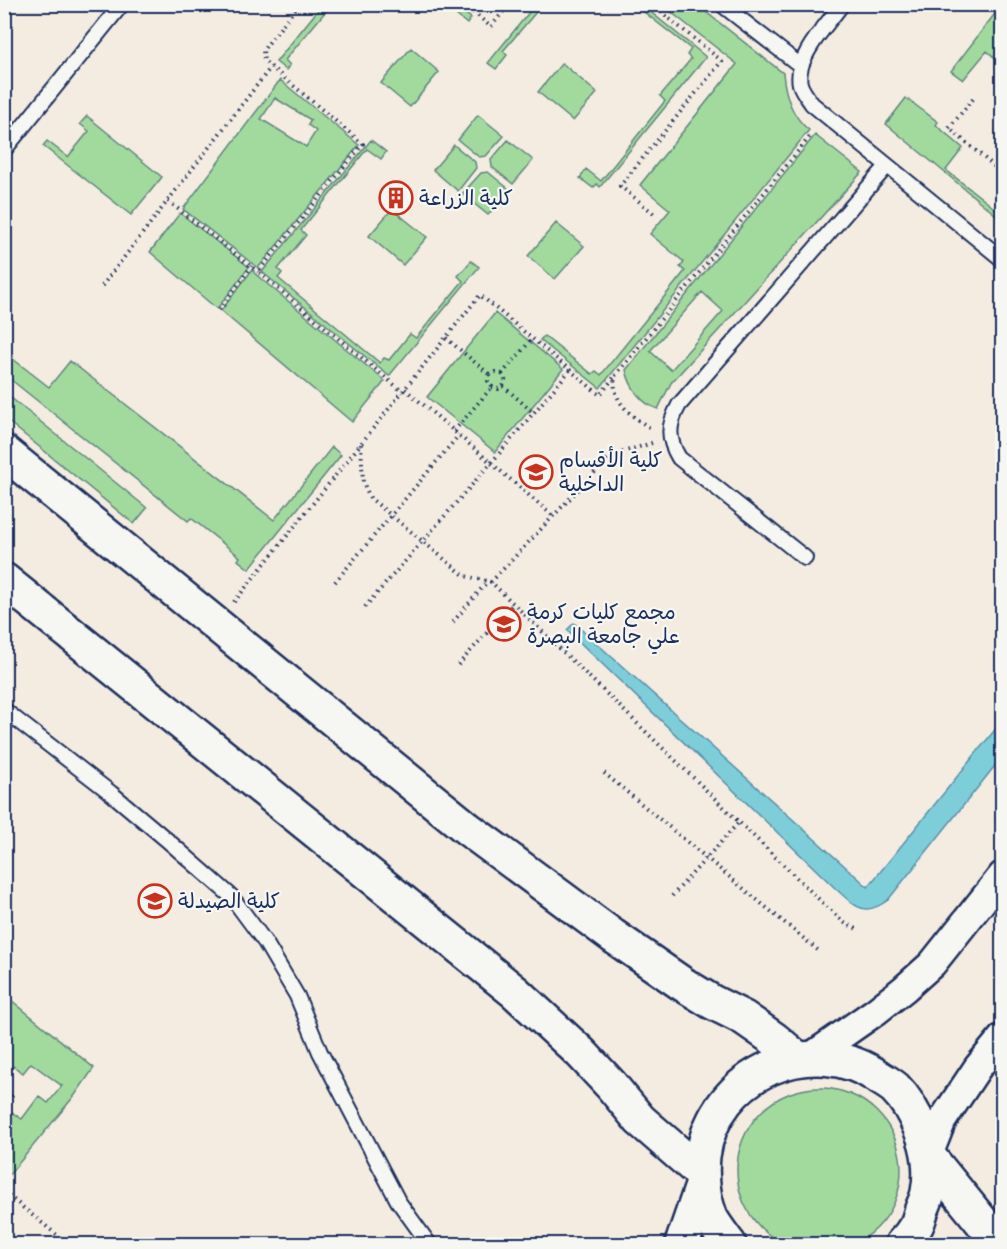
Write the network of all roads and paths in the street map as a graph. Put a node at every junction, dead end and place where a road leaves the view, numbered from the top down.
1 (122, 4) edge
2 (299, 4) edge
3 (464, 4) edge
4 (509, 4) edge
5 (651, 4) edge
6 (842, 4) edge
7 (728, 6) edge
8 (801, 66) junction
9 (272, 67) junction
10 (973, 99) dead end
11 (812, 134) dead end
12 (4, 150) edge
13 (887, 166) junction
14 (1002, 173) edge
15 (168, 201) junction
16 (657, 216) dead end
17 (1002, 259) edge
18 (252, 266) junction
19 (258, 272) junction
20 (102, 286) dead end
21 (219, 310) dead end
22 (446, 338) junction
23 (532, 339) junction
24 (570, 370) junction
25 (502, 374) junction
26 (490, 375) junction
27 (615, 376) junction
28 (492, 387) junction
29 (503, 387) junction
30 (404, 390) junction
31 (534, 413) junction
32 (454, 431) junction
33 (459, 435) junction
34 (670, 435) junction
35 (361, 444) junction
36 (4, 452) edge
37 (491, 463) junction
38 (391, 516) junction
39 (554, 516) junction
40 (423, 542) junction
41 (805, 558) dead end
42 (4, 580) edge
43 (490, 581) junction
44 (335, 582) dead end
45 (513, 604) junction
46 (365, 607) dead end
47 (453, 622) dead end
48 (216, 624) junction
49 (458, 665) dead end
50 (4, 710) edge
51 (604, 773) dead end
52 (739, 822) junction
53 (707, 858) junction
54 (1002, 876) edge
55 (672, 896) dead end
56 (856, 929) dead end
57 (820, 952) dead end
58 (1002, 1038) edge
59 (803, 1058) junction
60 (4, 1088) edge
61 (4, 1104) edge
62 (929, 1156) junction
63 (702, 1179) junction
64 (4, 1192) edge
65 (68, 1245) edge
66 (429, 1245) edge
67 (682, 1245) edge
68 (729, 1245) edge
69 (902, 1245) edge
70 (1000, 1245) edge

1 - 12 lane
2 - 9 path
3 - 4 path
5 - 16 path
6 - 8 lane
7 - 8 lane
8 - 13 lane
9 - 15 path
9 - 19 path
10 - 14 path
11 - 27 path
13 - 17 lane
13 - 34 lane
15 - 18 path
15 - 20 path
18 - 19 path
18 - 21 path
19 - 30 path
22 - 23 path
22 - 26 path
22 - 30 path
23 - 24 path
23 - 25 path
24 - 27 path
24 - 31 path
25 - 26 path
25 - 29 path
26 - 28 path
27 - 34 path
28 - 29 path
28 - 32 path
29 - 31 path
30 - 32 path
30 - 35 path
31 - 37 path
32 - 33 path
33 - 37 path
33 - 38 path
34 - 39 path
34 - 41 lane
35 - 38 path
35 - 48 path
36 - 48 street
37 - 39 path
37 - 40 path
38 - 40 path
38 - 44 path
39 - 43 path
40 - 43 path
40 - 46 path
42 - 63 street
43 - 45 path
43 - 47 path
45 - 49 path
45 - 52 path
48 - 59 street
50 - 66 lane
51 - 53 path
52 - 53 path
52 - 56 path
53 - 55 path
53 - 57 path
54 - 59 street
58 - 62 street
59 - 62 street
59 - 63 street
60 - 61 path
62 - 69 street
62 - 70 street
63 - 67 street
63 - 68 street
64 - 65 path

